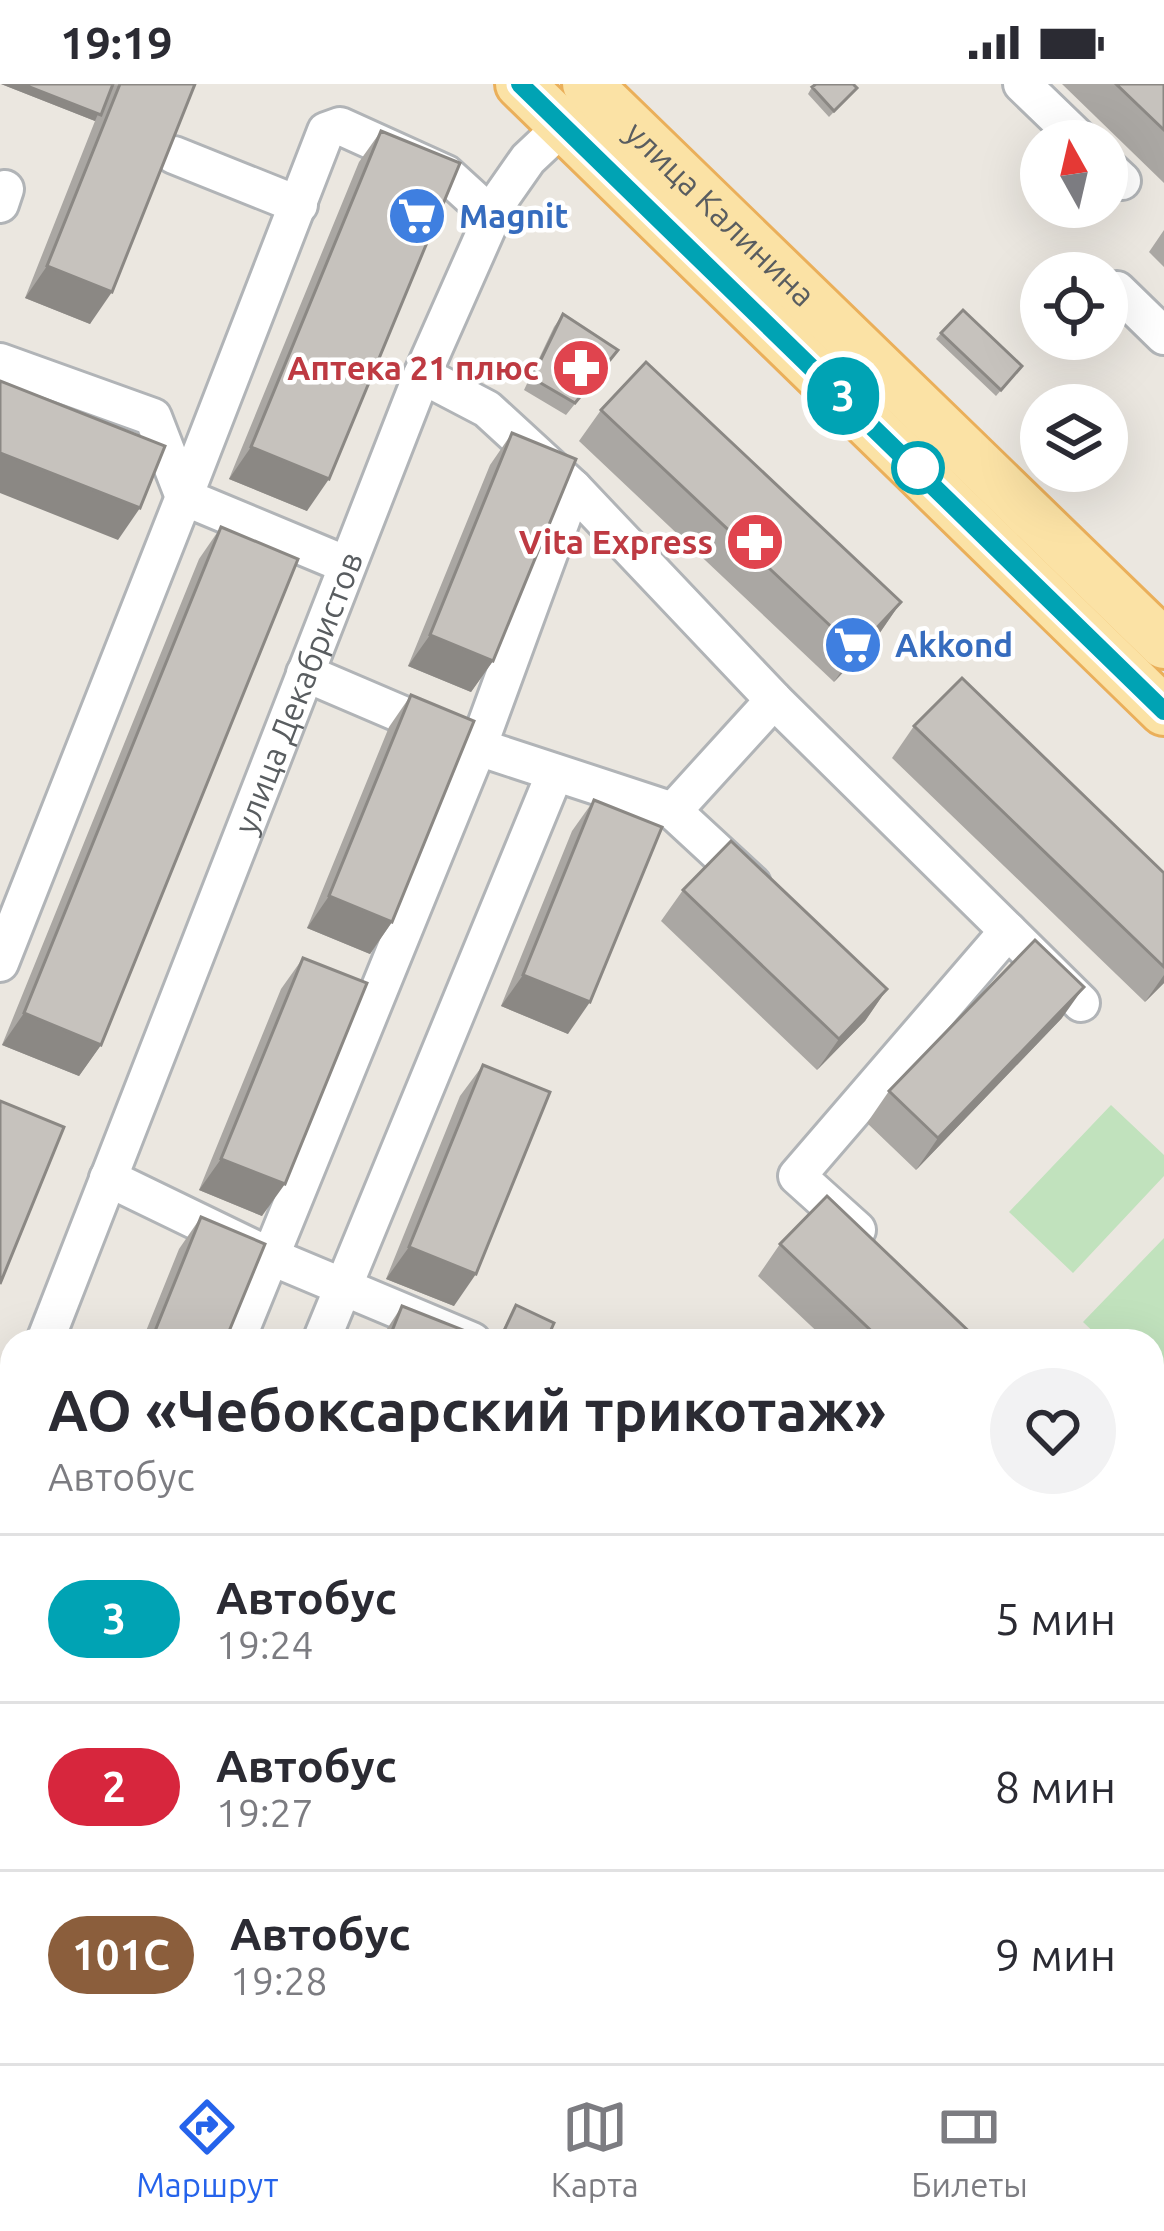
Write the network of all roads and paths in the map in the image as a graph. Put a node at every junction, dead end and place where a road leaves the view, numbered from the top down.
1 (520, 84) edge
2 (1022, 84) edge
3 (589, 97) edge
4 (1059, 120) edge
5 (174, 155) edge
6 (299, 205) junction
7 (491, 215) junction
8 (1128, 301) edge
9 (1164, 336) edge
10 (0, 362) edge
11 (422, 375) junction
12 (573, 488) junction
13 (184, 497) junction
14 (347, 565) junction
15 (1164, 644) edge
16 (305, 673) junction
17 (774, 700) junction
18 (1164, 711) edge
19 (478, 747) junction
20 (556, 772) junction
21 (674, 811) junction
22 (777, 907) edge
23 (1008, 931) junction
24 (0, 963) edge
25 (1082, 1003) edge
26 (109, 1178) junction
27 (879, 1251) edge
28 (267, 1255) junction
29 (344, 1288) junction
30 (50, 1329) edge
31 (240, 1329) edge
32 (326, 1329) edge
33 (443, 1329) edge

1 - 3 main road, улица Калинина
2 - 4 street
3 - 7 street, улица Декабристов
3 - 15 main road, улица Калинина
3 - 18 main road, улица Калинина
5 - 6 street
6 - 7 street
6 - 13 street
7 - 11 street, улица Декабристов
8 - 9 street
10 - 13 street
11 - 12 street
11 - 14 street, улица Декабристов
12 - 17 street
12 - 19 street
13 - 14 street
13 - 24 street
14 - 16 street, улица Декабристов
16 - 19 street
16 - 26 street, улица Декабристов
17 - 21 street
17 - 23 street
19 - 20 street
19 - 28 street
20 - 21 street
20 - 29 street
21 - 22 street
23 - 25 street
23 - 27 street
26 - 28 street
26 - 30 street, улица Декабристов
28 - 29 street
28 - 31 street
29 - 32 street
29 - 33 street

